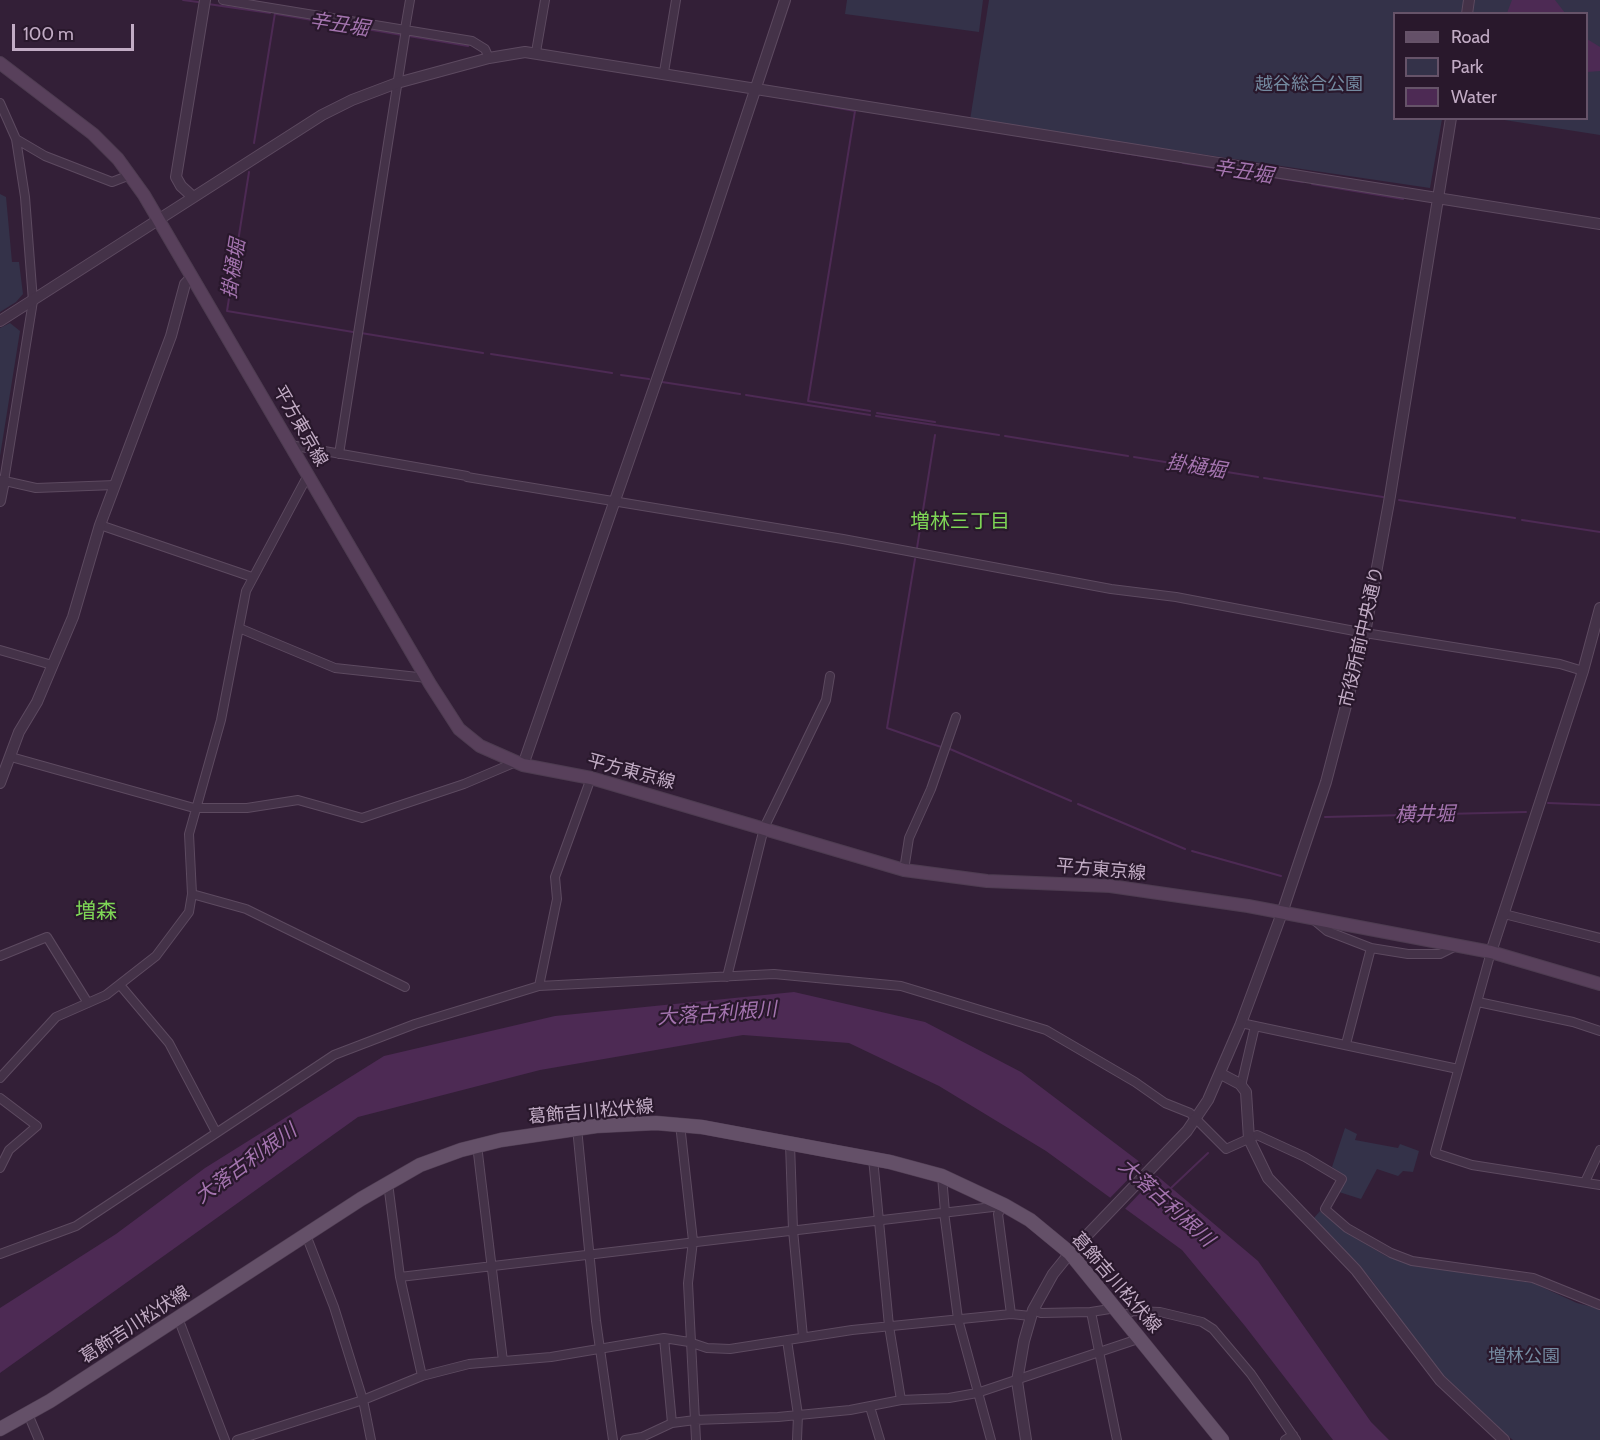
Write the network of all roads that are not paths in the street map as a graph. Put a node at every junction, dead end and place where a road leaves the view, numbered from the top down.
1 (205, 0) edge
2 (223, 0) edge
3 (410, 0) edge
4 (545, 0) edge
5 (676, 0) edge
6 (785, 0) edge
7 (274, 4) edge
8 (406, 29) junction
9 (536, 52) junction
10 (489, 57) junction
11 (0, 63) edge
12 (664, 72) junction
13 (397, 83) junction
14 (756, 87) junction
15 (0, 103) edge
16 (1451, 120) edge
17 (16, 139) junction
18 (130, 175) junction
19 (193, 197) junction
20 (1438, 199) junction
21 (159, 219) junction
22 (1600, 224) edge
23 (192, 277) junction
24 (33, 301) junction
25 (0, 321) edge
26 (290, 445) junction
27 (339, 454) junction
28 (308, 475) junction
29 (2, 481) edge
30 (115, 485) junction
31 (0, 501) edge
32 (612, 502) junction
33 (100, 525) junction
34 (252, 577) junction
35 (1600, 608) edge
36 (239, 628) junction
37 (1365, 633) junction
38 (0, 650) edge
39 (52, 665) junction
40 (1583, 671) junction
41 (830, 676) dead end
42 (427, 678) junction
43 (956, 717) dead end
44 (11, 757) junction
45 (520, 764) junction
46 (591, 778) junction
47 (0, 783) edge
48 (194, 808) junction
49 (764, 828) junction
50 (904, 870) junction
51 (192, 894) junction
52 (1282, 913) junction
53 (1504, 914) junction
54 (1315, 921) junction
55 (1600, 938) edge
56 (1457, 946) junction
57 (1371, 948) junction
58 (1491, 952) junction
59 (0, 956) edge
60 (727, 977) junction
61 (1600, 984) edge
62 (120, 985) junction
63 (539, 986) junction
64 (405, 987) dead end
65 (1478, 1002) junction
66 (88, 1003) junction
67 (1241, 1023) junction
68 (1255, 1026) junction
69 (1600, 1032) edge
70 (1346, 1044) junction
71 (1458, 1069) junction
72 (1221, 1074) junction
73 (0, 1078) edge
74 (1241, 1086) junction
75 (0, 1098) edge
76 (1197, 1120) junction
77 (680, 1124) junction
78 (577, 1128) junction
79 (216, 1132) junction
80 (1249, 1139) junction
81 (790, 1144) junction
82 (477, 1145) junction
83 (1600, 1150) edge
84 (873, 1158) junction
85 (0, 1168) edge
86 (942, 1176) junction
87 (1585, 1182) junction
88 (388, 1183) junction
89 (1600, 1185) edge
90 (1004, 1205) junction
91 (945, 1212) junction
92 (880, 1220) junction
93 (793, 1230) junction
94 (306, 1235) junction
95 (693, 1241) junction
96 (1070, 1253) junction
97 (0, 1254) edge
98 (592, 1254) junction
99 (492, 1266) junction
100 (400, 1277) junction
101 (1600, 1305) edge
102 (1091, 1312) junction
103 (1120, 1312) junction
104 (1032, 1313) junction
105 (1011, 1314) junction
106 (178, 1318) junction
107 (958, 1319) junction
108 (889, 1326) junction
109 (803, 1337) junction
110 (664, 1338) junction
111 (1142, 1338) junction
112 (787, 1340) junction
113 (689, 1342) junction
114 (601, 1350) junction
115 (1100, 1354) junction
116 (503, 1361) junction
117 (422, 1376) junction
118 (1017, 1382) junction
119 (977, 1393) junction
120 (363, 1400) junction
121 (901, 1400) junction
122 (870, 1407) junction
123 (28, 1414) junction
124 (798, 1415) junction
125 (695, 1420) junction
126 (672, 1423) junction
127 (0, 1429) edge
128 (1292, 1438) edge
129 (39, 1440) edge
130 (225, 1440) edge
131 (237, 1440) edge
132 (371, 1440) edge
133 (613, 1440) edge
134 (626, 1440) edge
135 (696, 1440) edge
136 (797, 1440) edge
137 (880, 1440) edge
138 (991, 1440) edge
139 (1026, 1440) edge
140 (1117, 1440) edge
141 (1222, 1440) edge
142 (1504, 1440) edge

1 - 19 street
2 - 7 street
3 - 8 street
4 - 9 street
5 - 12 street
6 - 14 street
7 - 8 street
8 - 10 street
8 - 13 street
9 - 10 street
9 - 12 street
10 - 13 street
11 - 18 main road, 平方東京線
12 - 14 street
13 - 19 street
13 - 27 street
14 - 20 street
14 - 32 street
15 - 17 street
16 - 20 street, 市役所前中央通り
17 - 18 street
17 - 24 street
18 - 21 main road, 平方東京線
19 - 21 street
20 - 22 street
20 - 37 street, 市役所前中央通り
21 - 23 main road, 平方東京線
21 - 24 street
23 - 26 main road, 平方東京線
23 - 30 street
24 - 25 street
24 - 29 street
26 - 27 street
26 - 28 main road, 平方東京線
27 - 32 street
28 - 34 street
28 - 42 main road, 平方東京線
29 - 30 street
29 - 31 street
30 - 33 street
32 - 37 street
32 - 45 street
33 - 34 street
33 - 39 street
34 - 36 street
35 - 40 street
36 - 42 street
36 - 48 street
37 - 40 street
37 - 52 street, 市役所前中央通り
38 - 39 street
39 - 44 street
40 - 53 street
41 - 49 street
42 - 45 main road, 平方東京線
43 - 50 street
44 - 47 street
44 - 48 street
45 - 46 main road, 平方東京線
45 - 48 street
46 - 49 main road, 平方東京線
46 - 63 street
48 - 51 street
49 - 50 main road, 平方東京線
49 - 60 street
50 - 52 main road, 平方東京線
51 - 62 street
51 - 64 street
52 - 54 main road, 平方東京線
52 - 67 street, 市役所前中央通り
53 - 55 street
53 - 58 street
54 - 56 main road, 平方東京線
54 - 57 street
56 - 57 street
56 - 58 main road, 平方東京線
57 - 70 street
58 - 61 main road, 平方東京線
58 - 65 street
59 - 66 street
60 - 63 street
60 - 76 street
62 - 66 street
62 - 79 street
63 - 79 street
65 - 69 street
65 - 71 street
66 - 73 street
67 - 68 street
67 - 72 street, 市役所前中央通り
68 - 70 street
68 - 74 street
70 - 71 street
71 - 87 street
72 - 74 street
72 - 76 street, 市役所前中央通り
74 - 80 street
75 - 85 street
76 - 80 street
76 - 96 street, 市役所前中央通り
77 - 78 main road, 葛飾吉川松伏線
77 - 81 main road, 葛飾吉川松伏線
77 - 95 street
78 - 82 main road, 葛飾吉川松伏線
78 - 98 street
79 - 97 street
80 - 101 street
80 - 142 street
81 - 84 main road, 葛飾吉川松伏線
81 - 93 street
82 - 88 main road, 葛飾吉川松伏線
82 - 99 street
83 - 87 street
84 - 86 main road, 葛飾吉川松伏線
84 - 92 street
86 - 90 main road, 葛飾吉川松伏線
86 - 91 street
87 - 89 street
88 - 94 main road, 葛飾吉川松伏線
88 - 100 street
90 - 91 street
90 - 96 main road, 葛飾吉川松伏線
90 - 105 street
91 - 92 street
91 - 107 street
92 - 93 street
92 - 108 street
93 - 95 street
93 - 109 street
94 - 106 main road, 葛飾吉川松伏線
94 - 120 street
95 - 98 street
95 - 113 street
96 - 103 main road, 葛飾吉川松伏線
96 - 104 street, 市役所前中央通り
98 - 99 street
98 - 114 street
99 - 100 street
99 - 116 street
100 - 117 street
102 - 103 street
102 - 104 street
102 - 115 street
103 - 111 main road, 葛飾吉川松伏線
103 - 128 street
104 - 105 street
104 - 118 street, 市役所前中央通り
105 - 107 street
106 - 123 main road, 葛飾吉川松伏線
106 - 130 street
107 - 108 street
107 - 119 street
108 - 109 street
108 - 121 street
109 - 112 street
110 - 113 street
110 - 114 street
110 - 126 street
111 - 115 street
111 - 141 main road, 葛飾吉川松伏線
112 - 113 street
112 - 124 street
113 - 125 street
114 - 116 street
114 - 133 street
115 - 118 street
115 - 140 street
116 - 117 street
117 - 120 street
118 - 119 street
118 - 139 street
119 - 121 street
119 - 138 street
120 - 131 street
120 - 132 street
121 - 122 street
122 - 124 street
122 - 137 street
123 - 127 main road, 葛飾吉川松伏線
123 - 129 street
124 - 125 street
124 - 136 street
125 - 126 street
125 - 135 street
126 - 134 street

